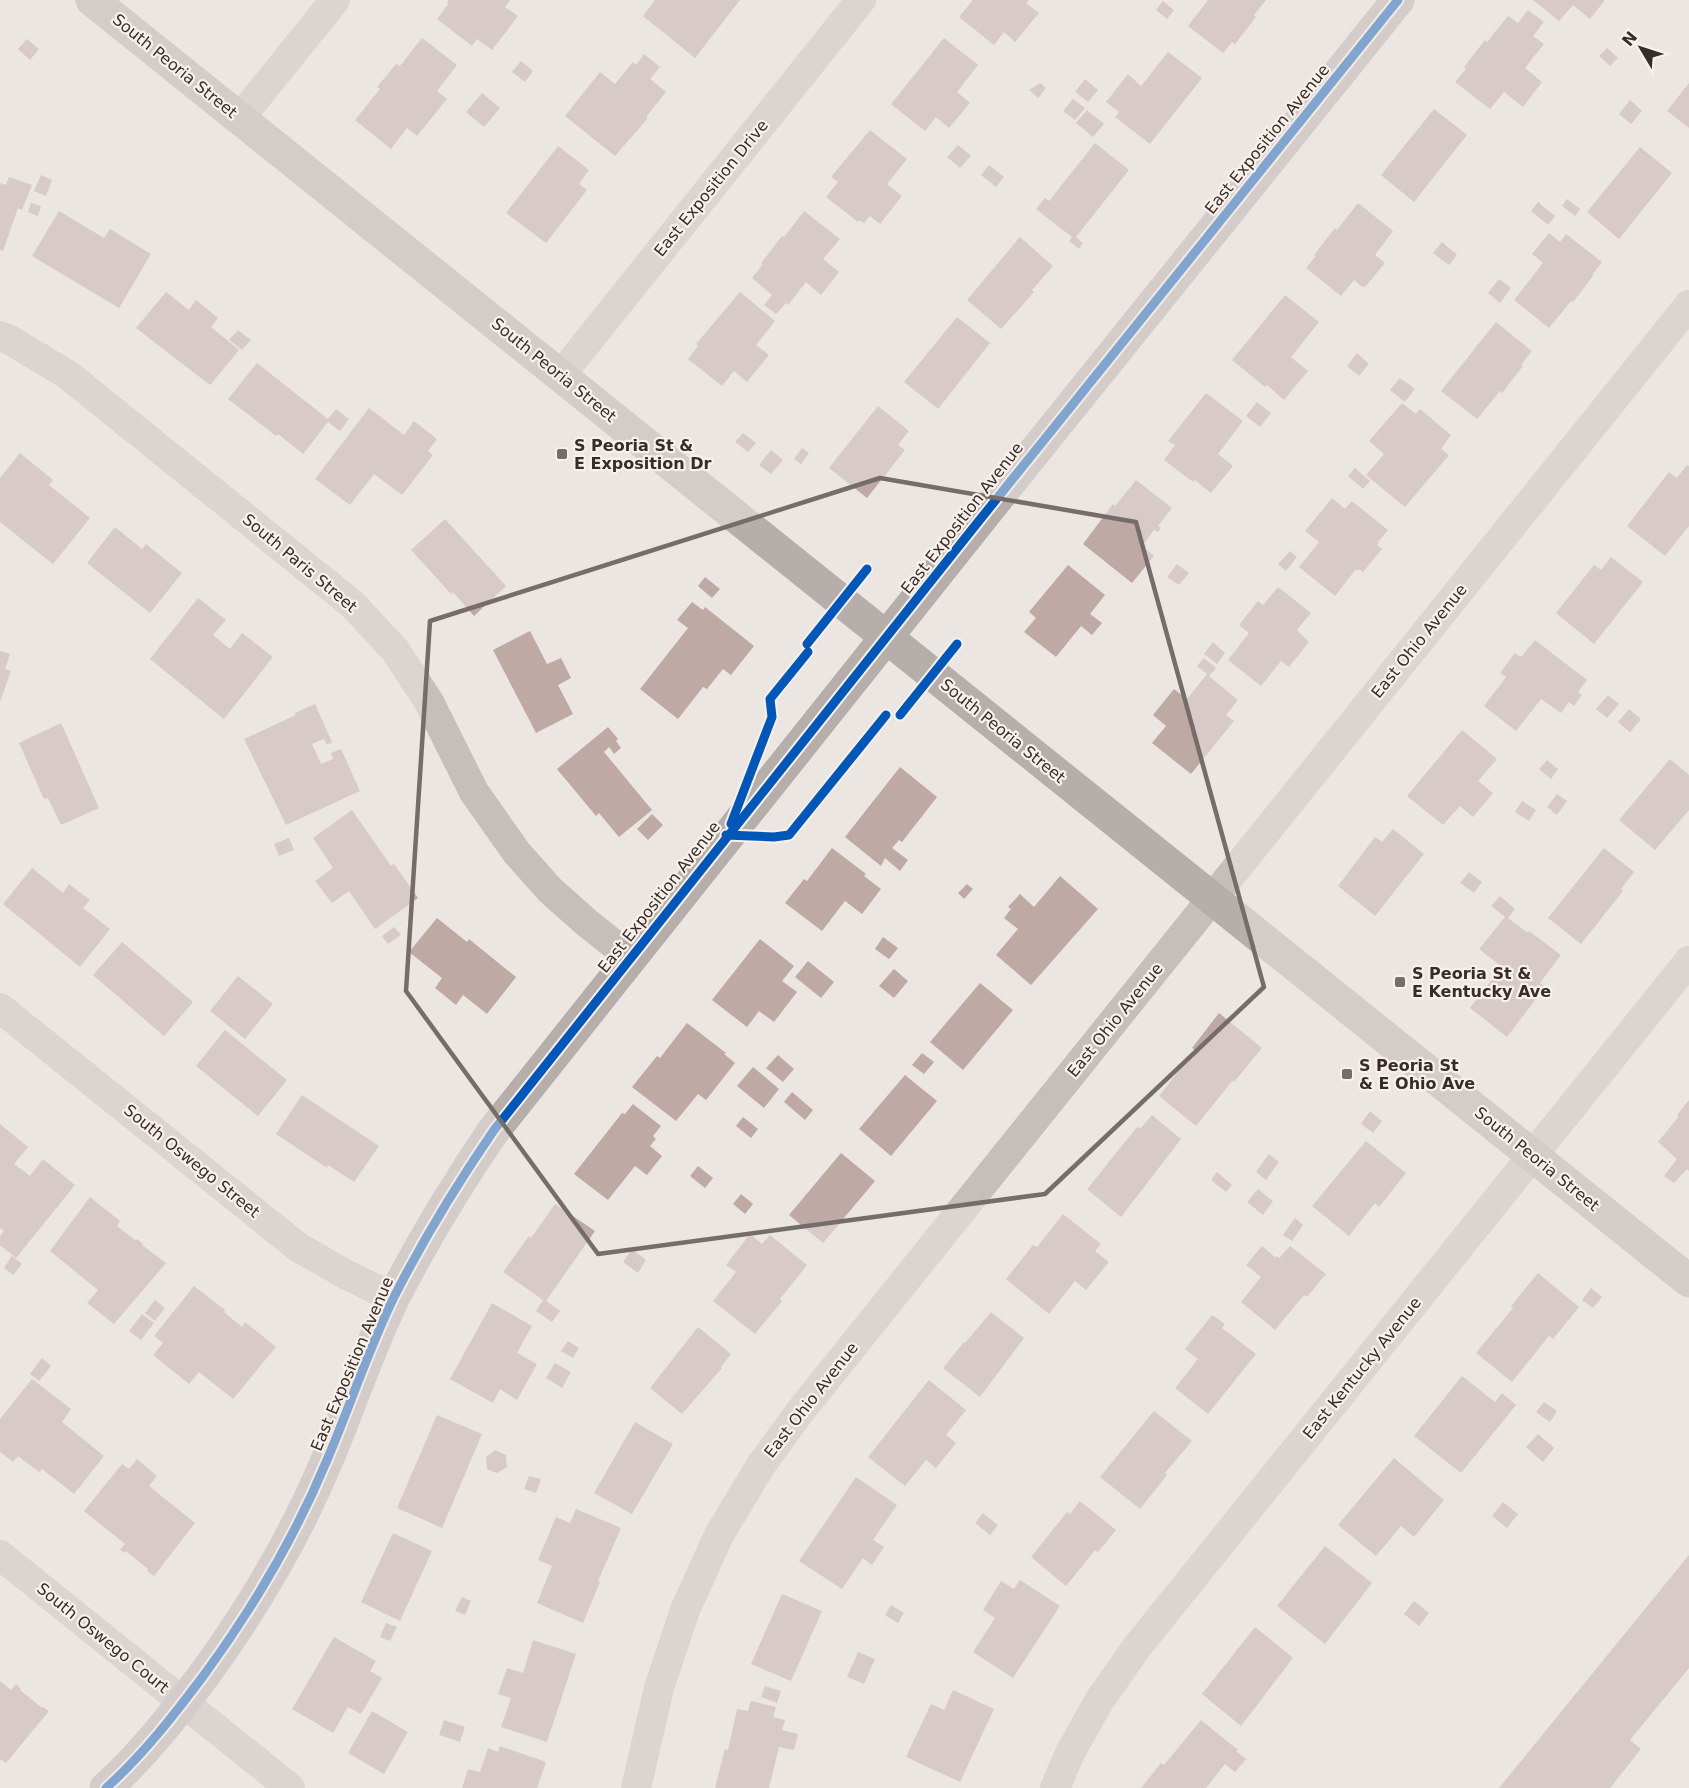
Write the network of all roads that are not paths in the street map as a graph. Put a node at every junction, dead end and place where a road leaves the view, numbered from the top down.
1 (92, 0) edge
2 (335, 0) edge
3 (861, 0) edge
4 (1398, 0) edge
5 (240, 118) junction
6 (1689, 305) edge
7 (0, 336) edge
8 (560, 376) junction
9 (886, 637) junction
10 (1212, 899) junction
11 (630, 957) junction
12 (1689, 960) edge
13 (0, 1008) edge
14 (1532, 1155) junction
15 (1689, 1281) edge
16 (394, 1298) junction
17 (0, 1555) edge
18 (184, 1702) junction
19 (106, 1788) edge
20 (291, 1788) edge
21 (636, 1788) edge
22 (1055, 1788) edge

1 - 5 street, South Peoria Street
2 - 5 street
3 - 8 street, East Exposition Drive
4 - 9 street, East Exposition Avenue
5 - 8 street, South Peoria Street
6 - 10 street, East Ohio Avenue
7 - 11 street, South Paris Street
8 - 9 street, South Peoria Street
9 - 10 street, South Peoria Street
9 - 11 street, East Exposition Avenue
10 - 14 street, South Peoria Street
10 - 21 street, East Ohio Avenue
11 - 16 street, East Exposition Avenue
12 - 14 street, East Kentucky Avenue
13 - 16 street, South Oswego Street
14 - 15 street, South Peoria Street
14 - 22 street, East Kentucky Avenue
16 - 18 street, East Exposition Avenue
17 - 18 street, South Oswego Court
18 - 19 street, East Exposition Avenue
18 - 20 street, South Oswego Court

